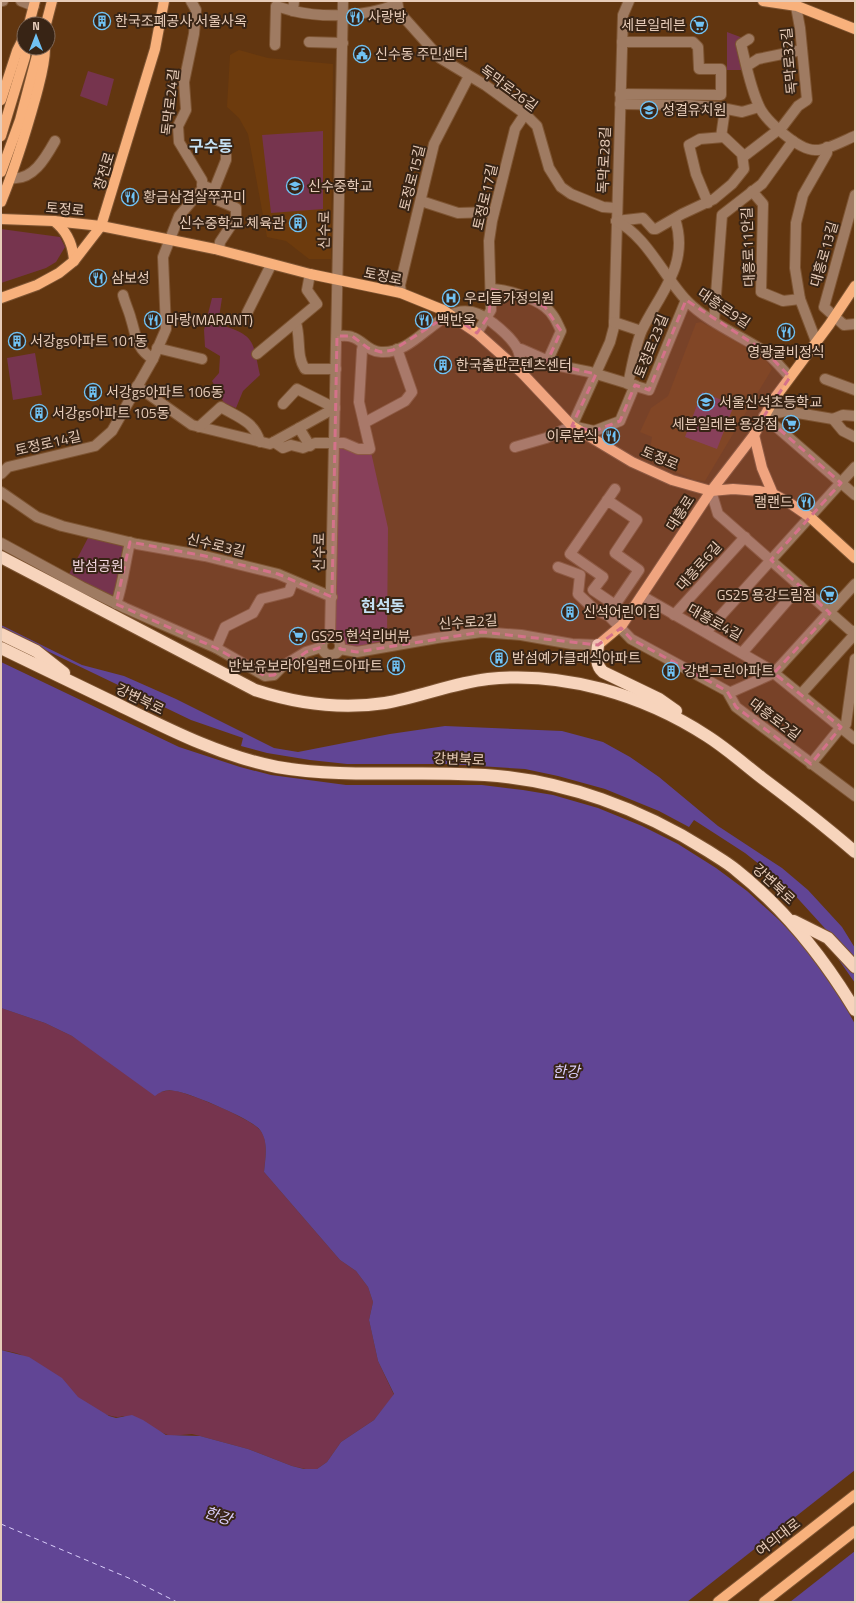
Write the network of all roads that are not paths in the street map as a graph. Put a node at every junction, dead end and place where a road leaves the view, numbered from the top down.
1 (21, 1) edge
2 (52, 1) edge
3 (164, 1) edge
4 (191, 1) edge
5 (343, 1) edge
6 (629, 1) edge
7 (763, 1) edge
8 (397, 2) edge
9 (33, 3) edge
10 (797, 3) edge
11 (297, 9) edge
12 (31, 16) edge
13 (48, 16) edge
14 (343, 16) junction
15 (855, 29) edge
16 (749, 39) dead end
17 (309, 42) dead end
18 (622, 42) junction
19 (343, 43) junction
20 (275, 45) dead end
21 (802, 50) junction
22 (16, 54) edge
23 (24, 56) edge
24 (37, 56) edge
25 (45, 56) edge
26 (747, 66) junction
27 (469, 76) junction
28 (1, 97) edge
29 (620, 99) junction
30 (759, 107) junction
31 (725, 109) junction
32 (525, 114) junction
33 (778, 129) junction
34 (1, 136) edge
35 (855, 136) edge
36 (721, 137) junction
37 (55, 141) dead end
38 (793, 141) junction
39 (827, 147) junction
40 (226, 155) dead end
41 (743, 157) junction
42 (1, 172) edge
43 (11, 178) junction
44 (202, 185) junction
45 (214, 190) junction
46 (752, 191) junction
47 (855, 195) edge
48 (421, 201) junction
49 (1, 202) edge
50 (708, 203) junction
51 (616, 208) junction
52 (494, 212) junction
53 (1, 219) edge
54 (675, 219) junction
55 (54, 221) junction
56 (616, 221) junction
57 (102, 226) junction
58 (171, 240) junction
59 (219, 250) junction
60 (74, 261) junction
61 (271, 265) junction
62 (310, 274) junction
63 (670, 280) junction
64 (338, 281) junction
65 (855, 286) edge
66 (491, 289) junction
67 (401, 294) junction
68 (123, 295) dead end
69 (1, 298) edge
70 (800, 299) junction
71 (686, 300) junction
72 (247, 313) dead end
73 (450, 314) junction
74 (834, 317) junction
75 (487, 318) junction
76 (714, 321) junction
77 (614, 322) junction
78 (296, 323) junction
79 (855, 324) edge
80 (641, 332) junction
81 (477, 333) junction
82 (336, 336) junction
83 (816, 341) junction
84 (363, 345) junction
85 (157, 348) junction
86 (397, 349) junction
87 (518, 350) junction
88 (257, 354) dead end
89 (153, 358) junction
90 (202, 359) dead end
91 (548, 360) junction
92 (336, 369) junction
93 (522, 373) junction
94 (596, 374) junction
95 (790, 377) junction
96 (825, 379) dead end
97 (631, 385) junction
98 (137, 386) junction
99 (855, 390) edge
100 (283, 404) dead end
101 (335, 408) junction
102 (764, 416) junction
103 (855, 416) edge
104 (833, 419) junction
105 (364, 423) junction
106 (572, 426) junction
107 (199, 427) junction
108 (299, 428) junction
109 (754, 435) junction
110 (855, 437) edge
111 (260, 442) junction
112 (274, 442) junction
113 (334, 443) junction
114 (310, 446) junction
115 (514, 447) dead end
116 (855, 467) edge
117 (1, 474) edge
118 (841, 483) junction
119 (615, 489) dead end
120 (711, 491) junction
121 (1, 492) edge
122 (772, 494) junction
123 (855, 495) edge
124 (608, 500) junction
125 (810, 517) junction
126 (745, 537) junction
127 (130, 542) junction
128 (1, 543) edge
129 (1, 557) edge
130 (855, 558) edge
131 (771, 560) junction
132 (558, 567) dead end
133 (293, 581) junction
134 (855, 584) edge
135 (800, 586) junction
136 (642, 596) junction
137 (332, 597) junction
138 (116, 604) junction
139 (830, 613) junction
140 (674, 615) junction
141 (620, 627) junction
142 (706, 632) junction
143 (855, 633) edge
144 (1, 634) edge
145 (330, 637) junction
146 (598, 645) junction
147 (322, 647) junction
148 (1, 648) edge
149 (216, 648) junction
150 (340, 649) junction
151 (742, 653) junction
152 (855, 659) edge
153 (774, 673) junction
154 (81, 686) junction
155 (728, 693) junction
156 (801, 694) junction
157 (685, 723) junction
158 (841, 727) junction
159 (855, 739) edge
160 (811, 764) junction
161 (855, 796) edge
162 (855, 852) edge
163 (788, 918) junction
164 (855, 967) edge
165 (855, 1010) edge
166 (855, 1495) edge
167 (855, 1531) edge
168 (718, 1602) edge
169 (764, 1602) edge

1 - 9 street
2 - 13 main road
3 - 57 main road, 창전로
4 - 44 street, 독막로24길
5 - 14 street, 신수로
6 - 18 street, 독막로28길
7 - 10 main road
8 - 14 street
8 - 27 street, 독막로26길
9 - 12 main road
10 - 15 main road
10 - 21 street, 독막로32길
11 - 14 street
11 - 20 street
14 - 19 street, 신수로
16 - 26 street
17 - 19 street
18 - 29 street, 독막로28길
18 - 29 street
19 - 64 street, 신수로
21 - 26 street
21 - 33 street, 독막로32길
22 - 28 main road
23 - 34 main road
24 - 42 main road
25 - 43 main road
26 - 30 street
27 - 32 street, 독막로26길
27 - 48 street, 토정로15길
29 - 31 street
29 - 51 street, 독막로28길
30 - 31 street
30 - 33 street
31 - 36 street
32 - 51 street, 독막로26길
32 - 52 street, 토정로17길
33 - 38 street
33 - 41 street, 독막로32길
35 - 39 street
36 - 41 street
36 - 50 street
37 - 43 street
38 - 39 street
38 - 46 street
39 - 70 street
40 - 45 street
41 - 50 street
43 - 49 main road
44 - 45 street
44 - 58 street
45 - 59 street
46 - 70 street, 대흥로11안길
46 - 76 street
47 - 74 street, 대흥로13길
48 - 52 street
48 - 67 street, 토정로15길
50 - 54 street
51 - 56 street, 독막로28길
52 - 66 street, 토정로17길
53 - 55 main road, 토정로
54 - 56 street
54 - 63 street
55 - 57 main road, 토정로
55 - 60 main road
56 - 63 street, 대흥로9길
56 - 77 street, 독막로28길
57 - 58 main road, 토정로
57 - 60 main road, 창전로
58 - 59 main road, 토정로
58 - 85 street, 토정로14길
59 - 61 main road, 토정로
60 - 69 main road, 창전로
61 - 62 main road, 토정로
61 - 72 street
62 - 64 main road, 토정로
62 - 78 street
63 - 71 street, 대흥로9길
63 - 80 street, 토정로23길
64 - 67 main road, 토정로
64 - 82 street, 신수로
65 - 74 main road, 대흥로
66 - 75 street, 토정로17길
66 - 91 street
67 - 73 main road, 토정로
68 - 89 street
70 - 83 street
71 - 76 street, 대흥로9길
71 - 97 street, 토정로23길
73 - 75 street
73 - 81 main road, 토정로
73 - 86 street
74 - 79 street
74 - 83 main road, 대흥로
75 - 81 street, 토정로17길
75 - 87 street
76 - 95 street, 대흥로9길
77 - 80 street
77 - 94 street, 독막로28길
78 - 88 street
78 - 92 street
80 - 97 street, 토정로23길
81 - 93 main road, 토정로
82 - 84 street
82 - 92 street, 신수로
83 - 95 main road, 대흥로
84 - 86 street
84 - 105 street
85 - 89 street, 토정로14길
85 - 90 street
86 - 105 street
87 - 91 street
87 - 93 street
89 - 98 street, 토정로14길
91 - 94 street
92 - 101 street, 신수로
93 - 106 main road, 토정로
94 - 97 street
94 - 106 street, 독막로28길
95 - 102 main road, 대흥로
96 - 99 street
97 - 106 street, 토정로23길
98 - 107 street
98 - 117 street, 토정로14길
100 - 101 street
101 - 108 street
101 - 113 street, 신수로
102 - 104 street
102 - 109 main road, 대흥로
102 - 118 street
103 - 104 street
104 - 110 street
105 - 113 street
106 - 115 street
106 - 120 main road, 토정로
107 - 111 street
107 - 111 street
108 - 112 street
108 - 114 street
109 - 120 main road, 대흥로
109 - 122 main road
111 - 112 street
112 - 114 street
113 - 114 street
113 - 137 street, 신수로
116 - 118 street
118 - 123 street
118 - 125 street
119 - 124 street
120 - 122 main road, 토정로
120 - 126 street
120 - 136 main road, 대흥로
121 - 127 street, 신수로3길
122 - 125 main road, 토정로
124 - 124 street
125 - 130 main road, 토정로
125 - 131 street
126 - 131 street
126 - 140 street, 대흥로6길
127 - 133 street, 신수로3길
127 - 138 street
128 - 138 street
129 - 157 highway
131 - 135 street
131 - 142 street
132 - 141 street
133 - 137 street, 신수로3길
133 - 149 street
134 - 139 street
135 - 139 street
135 - 151 street
136 - 140 street, 대흥로4길
136 - 141 main road, 대흥로
137 - 145 street, 신수로
138 - 149 street
139 - 143 street
139 - 153 street
140 - 142 street, 대흥로4길
141 - 146 main road, 대흥로
141 - 155 street, 대흥로2길
142 - 151 street, 대흥로4길
143 - 156 street
144 - 154 highway
145 - 147 street
145 - 150 street
146 - 150 street, 신수로2길
146 - 157 highway
147 - 149 street
147 - 150 street
148 - 154 highway, 강변북로
151 - 153 street, 대흥로4길
152 - 158 street
153 - 155 street
153 - 156 street, 대흥로4길
154 - 163 highway, 강변북로
155 - 160 street, 대흥로2길
156 - 158 street, 대흥로4길
157 - 162 highway
158 - 159 street, 대흥로4길
158 - 160 street
160 - 161 street, 대흥로2길
163 - 164 highway
163 - 165 highway, 강변북로
166 - 168 main road, 여의대로
167 - 169 main road

